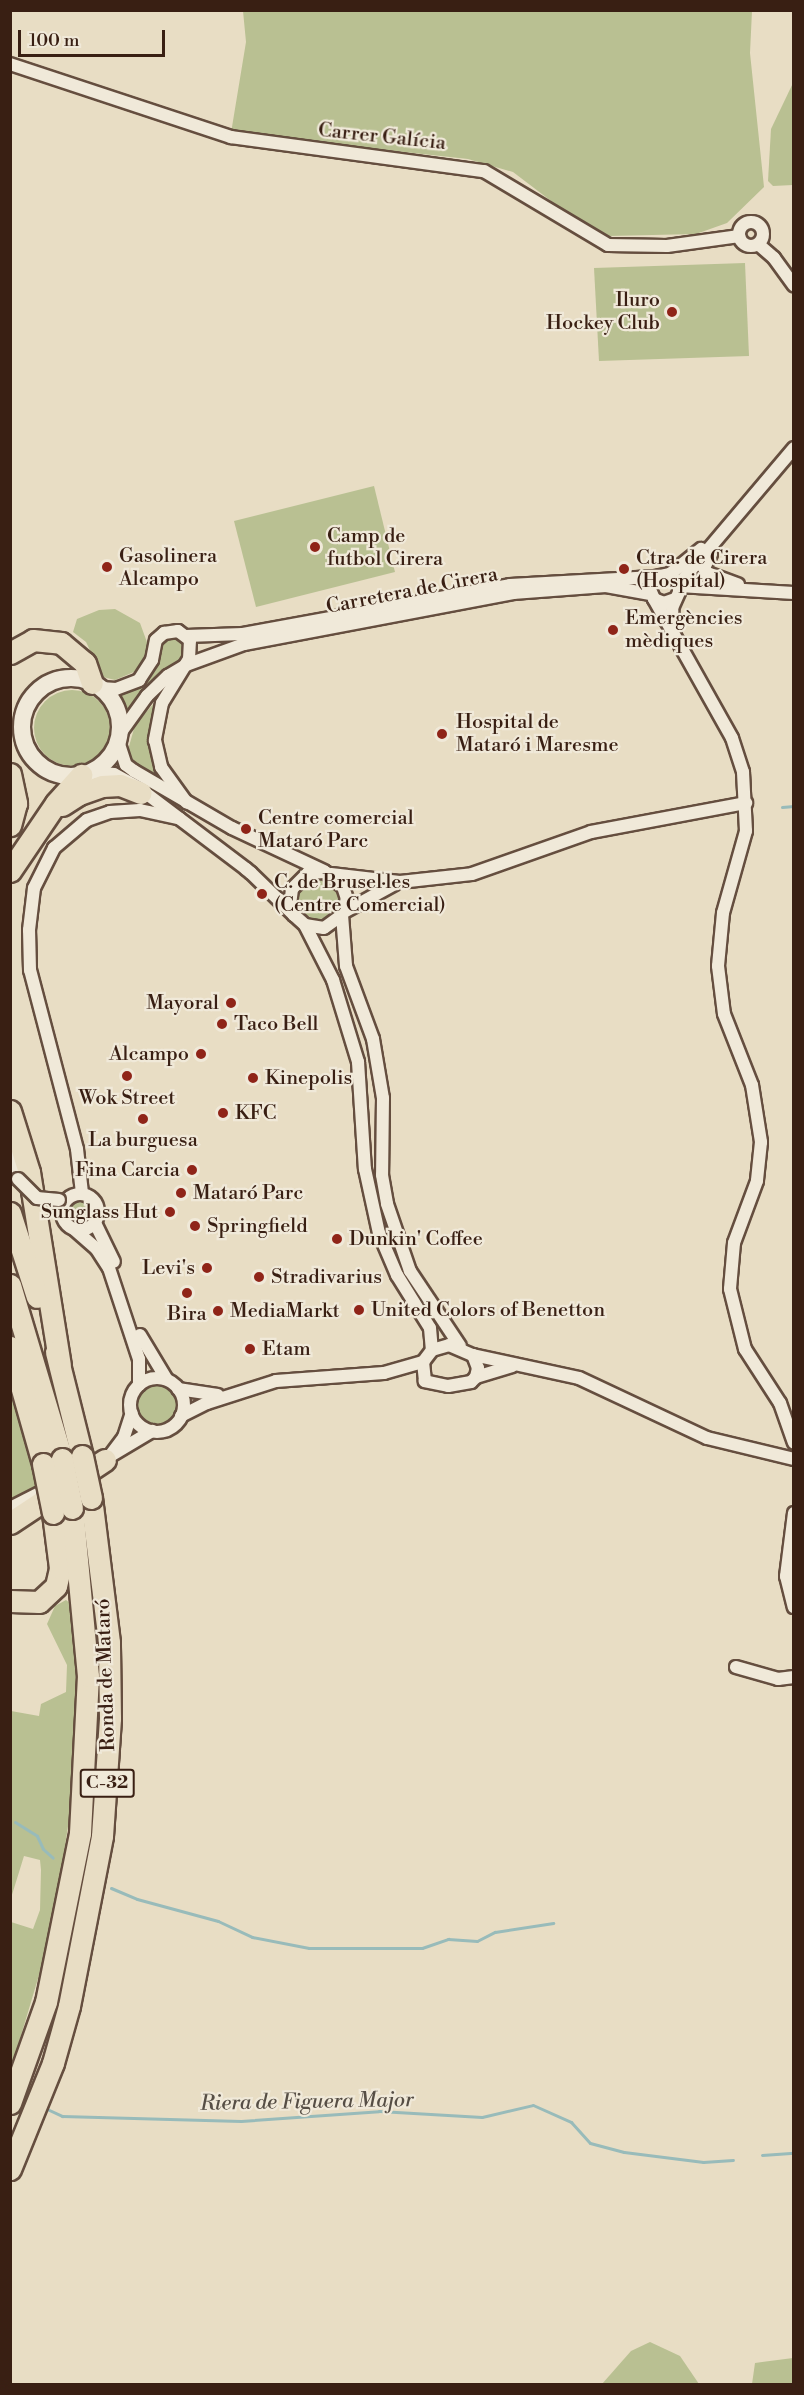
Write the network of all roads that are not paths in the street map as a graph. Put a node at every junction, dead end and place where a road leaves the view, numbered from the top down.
1 (10, 64) edge
2 (738, 237) junction
3 (758, 244) junction
4 (794, 286) edge
5 (794, 448) edge
6 (721, 534) junction
7 (670, 574) junction
8 (654, 577) junction
9 (679, 585) junction
10 (768, 591) junction
11 (794, 593) edge
12 (652, 596) junction
13 (675, 599) junction
14 (186, 636) junction
15 (674, 641) junction
16 (10, 652) edge
17 (186, 664) junction
18 (51, 682) junction
19 (97, 685) junction
20 (10, 711) edge
21 (10, 731) edge
22 (119, 738) junction
23 (43, 768) junction
24 (10, 774) edge
25 (80, 775) junction
26 (141, 793) junction
27 (187, 803) junction
28 (746, 803) junction
29 (49, 818) junction
30 (179, 818) junction
31 (10, 825) edge
32 (10, 852) edge
33 (10, 871) edge
34 (327, 873) junction
35 (400, 882) junction
36 (343, 914) junction
37 (294, 915) junction
38 (305, 925) junction
39 (10, 1111) edge
40 (10, 1156) edge
41 (82, 1193) junction
42 (62, 1200) junction
43 (10, 1213) edge
44 (95, 1223) junction
45 (75, 1230) junction
46 (10, 1285) edge
47 (460, 1346) junction
48 (10, 1347) edge
49 (432, 1350) junction
50 (473, 1355) junction
51 (423, 1362) junction
52 (60, 1365) junction
53 (515, 1366) junction
54 (384, 1373) junction
55 (476, 1377) junction
56 (167, 1380) junction
57 (425, 1381) junction
58 (139, 1385) junction
59 (178, 1389) junction
60 (235, 1395) junction
61 (132, 1413) junction
62 (181, 1416) junction
63 (152, 1431) junction
64 (794, 1443) edge
65 (794, 1459) edge
66 (62, 1460) junction
67 (105, 1460) junction
68 (10, 1508) edge
69 (62, 1510) junction
70 (794, 1514) edge
71 (10, 1523) edge
72 (10, 1601) edge
73 (794, 1607) edge
74 (736, 1667) dead end
75 (794, 1677) edge
76 (10, 2103) edge
77 (10, 2169) edge

1 - 2 street, Carrer Galícia
2 - 3 street
2 - 3 street
3 - 4 street
5 - 6 street
6 - 7 street
6 - 9 street
6 - 10 street
7 - 8 street
7 - 9 street
8 - 12 street
8 - 14 street, Carretera de Cirera
9 - 10 street
9 - 13 street
10 - 11 street
12 - 13 street
12 - 15 street
12 - 17 street, Carretera de Cirera
13 - 15 street
14 - 17 street
14 - 19 street, Carretera de Cirera
15 - 28 street
16 - 19 highway
17 - 22 street, Carretera de Cirera
17 - 27 street
18 - 19 street
18 - 20 street
18 - 23 street
19 - 22 street
21 - 23 street
22 - 25 street
22 - 27 street
23 - 25 street
24 - 31 highway
25 - 26 street
25 - 29 highway
25 - 32 street
26 - 29 highway
26 - 30 street
27 - 34 street
28 - 35 street
28 - 64 street
29 - 33 highway
30 - 37 street
30 - 41 street
34 - 35 street
34 - 36 street
34 - 37 street
35 - 36 street
36 - 38 street
36 - 47 street
37 - 38 street
38 - 49 street
39 - 52 highway
40 - 42 street, bridge
41 - 42 street
41 - 44 street
42 - 45 street
43 - 52 highway, C-32
44 - 45 street
44 - 56 street
45 - 58 street
46 - 66 highway, C-32
47 - 49 street
47 - 50 street
48 - 66 highway
49 - 51 street
50 - 53 street
50 - 55 street
51 - 54 street
51 - 57 street
52 - 66 highway, C-32
53 - 55 street
53 - 65 street
54 - 57 street
54 - 60 street
55 - 57 street
56 - 58 street
56 - 59 street
58 - 61 street
59 - 60 street
59 - 62 street
60 - 62 street
61 - 63 street
61 - 67 street
62 - 63 street
63 - 67 street
66 - 69 highway, C-32, bridge
66 - 77 highway, Ronda de Mataró / C-32, bridge
67 - 68 street
67 - 71 highway
69 - 72 highway
69 - 76 highway, Ronda de Mataró / C-32
70 - 73 street
74 - 75 street

